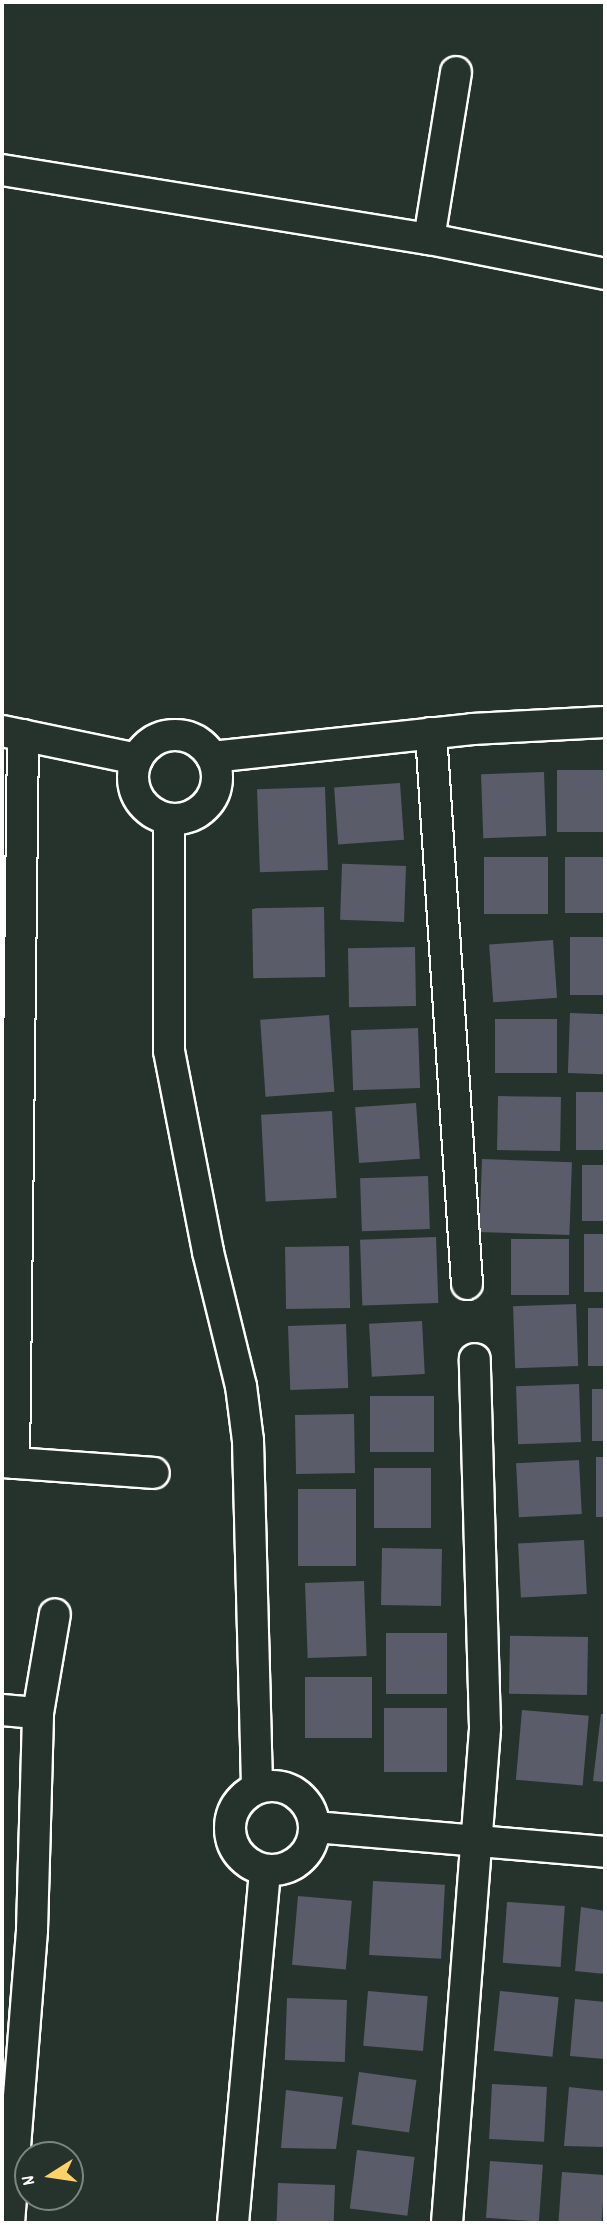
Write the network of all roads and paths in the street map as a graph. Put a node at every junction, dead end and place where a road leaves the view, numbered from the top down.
1 (456, 72) dead end
2 (2, 170) edge
3 (429, 239) junction
4 (605, 274) edge
5 (605, 722) edge
6 (12, 733) edge
7 (431, 733) junction
8 (212, 757) junction
9 (137, 759) junction
10 (169, 819) junction
11 (467, 1284) dead end
12 (475, 1359) dead end
13 (8, 1463) edge
14 (154, 1473) dead end
15 (55, 1614) dead end
16 (2, 1710) edge
17 (38, 1713) junction
18 (257, 1787) junction
19 (315, 1826) junction
20 (479, 1843) junction
21 (605, 1852) edge
22 (265, 1870) junction
23 (9, 2223) edge
24 (233, 2223) edge
25 (447, 2223) edge

1 - 3 street
2 - 3 street
3 - 4 street
5 - 7 street
6 - 9 street
6 - 13 street
7 - 8 street
7 - 11 street
8 - 9 street
8 - 10 street
9 - 10 street
10 - 18 street
12 - 20 street
13 - 14 street
15 - 17 street
16 - 17 street
17 - 23 street
18 - 19 street
18 - 22 street
19 - 20 street
19 - 22 street
20 - 21 street
20 - 25 street
22 - 24 street

